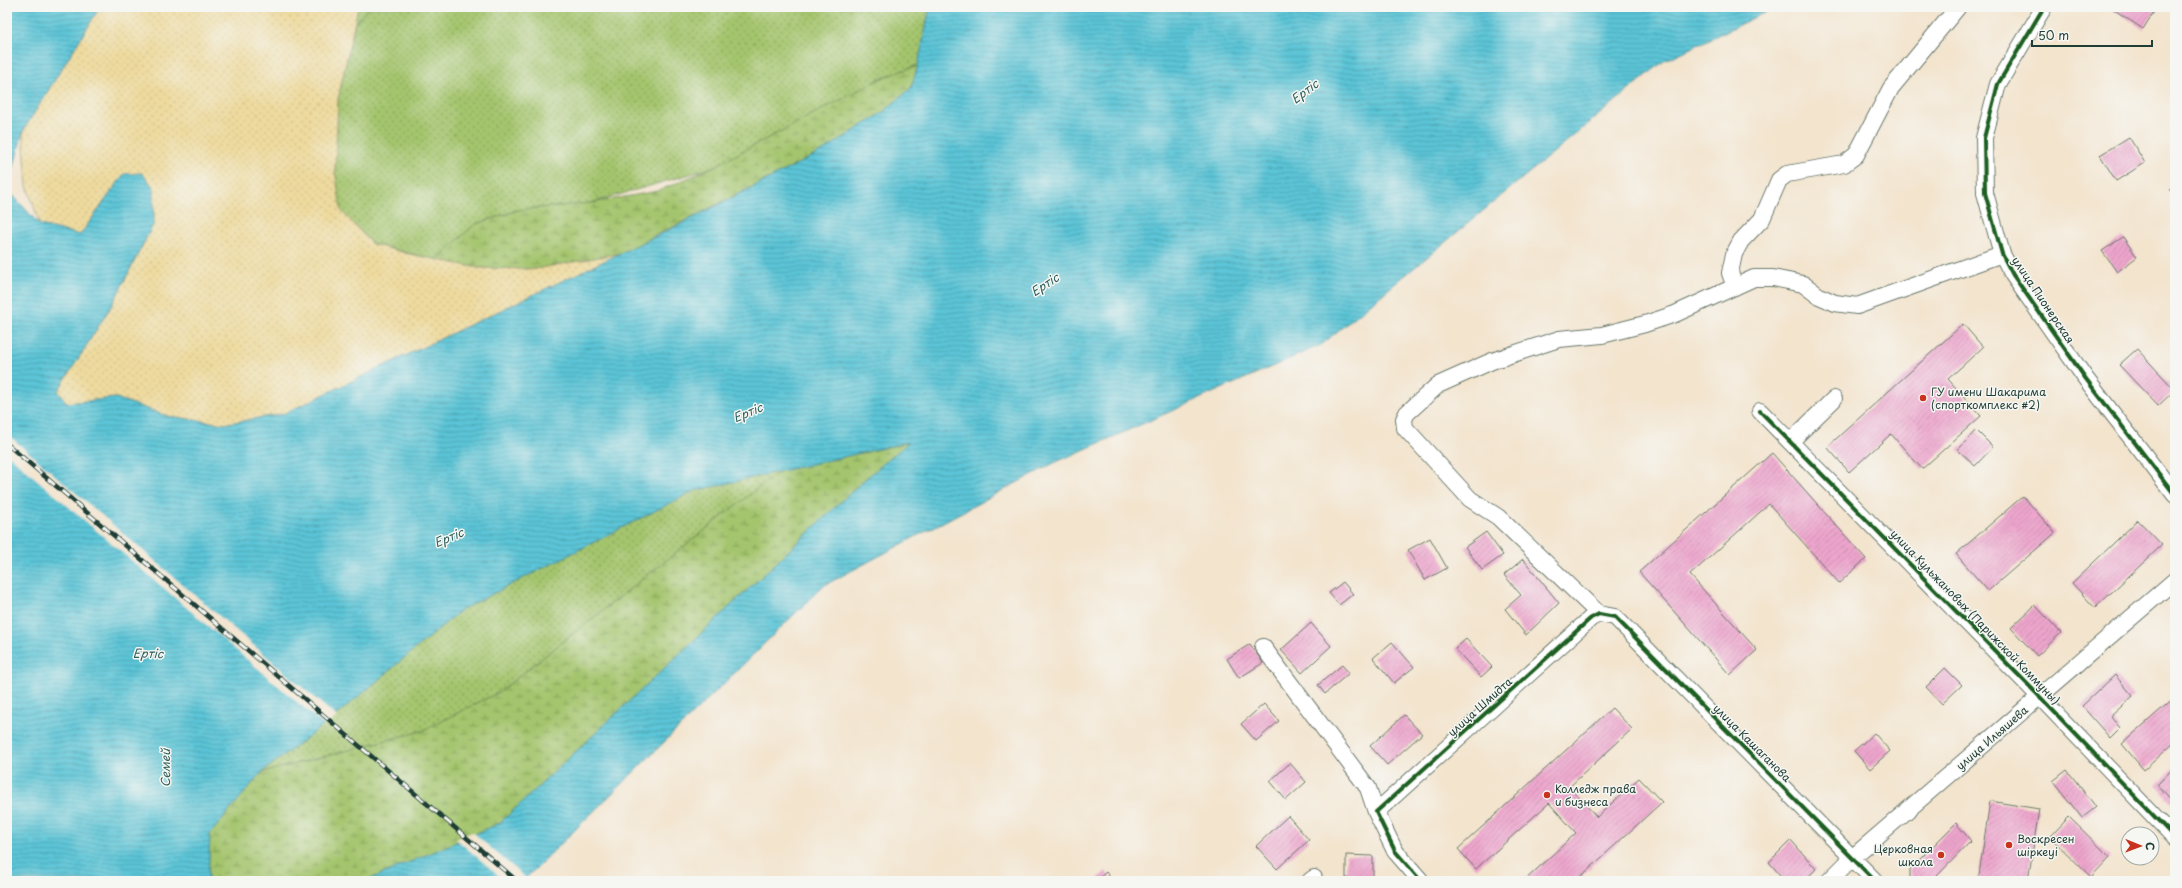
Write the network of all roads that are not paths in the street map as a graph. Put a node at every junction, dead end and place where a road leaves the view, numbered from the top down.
1 (1958, 7) edge
2 (2044, 7) edge
3 (2002, 254) junction
4 (1735, 287) junction
5 (1834, 399) dead end
6 (1760, 411) dead end
7 (1790, 442) junction
8 (2175, 495) edge
9 (2175, 580) edge
10 (1599, 614) junction
11 (1263, 647) dead end
12 (2040, 697) junction
13 (1376, 812) junction
14 (2175, 838) edge
15 (1852, 857) junction
16 (1421, 881) edge
17 (1829, 881) edge
18 (1875, 881) edge

1 - 4 street
2 - 3 street, улица Пионерская
3 - 4 street
3 - 8 street, улица Пионерская
4 - 10 street
5 - 7 street
6 - 7 street, улица Кульжановых (Парижской Коммуны)
7 - 12 street, улица Кульжановых (Парижской Коммуны)
9 - 12 street, улица Ильяшева
10 - 13 street, улица Шмидта
10 - 15 street, улица Кашаганова
11 - 13 street
12 - 14 street, улица Кульжановых (Парижской Коммуны)
12 - 15 street, улица Ильяшева
13 - 16 street
15 - 17 street, улица Ильяшева
15 - 18 street, улица Кашаганова

